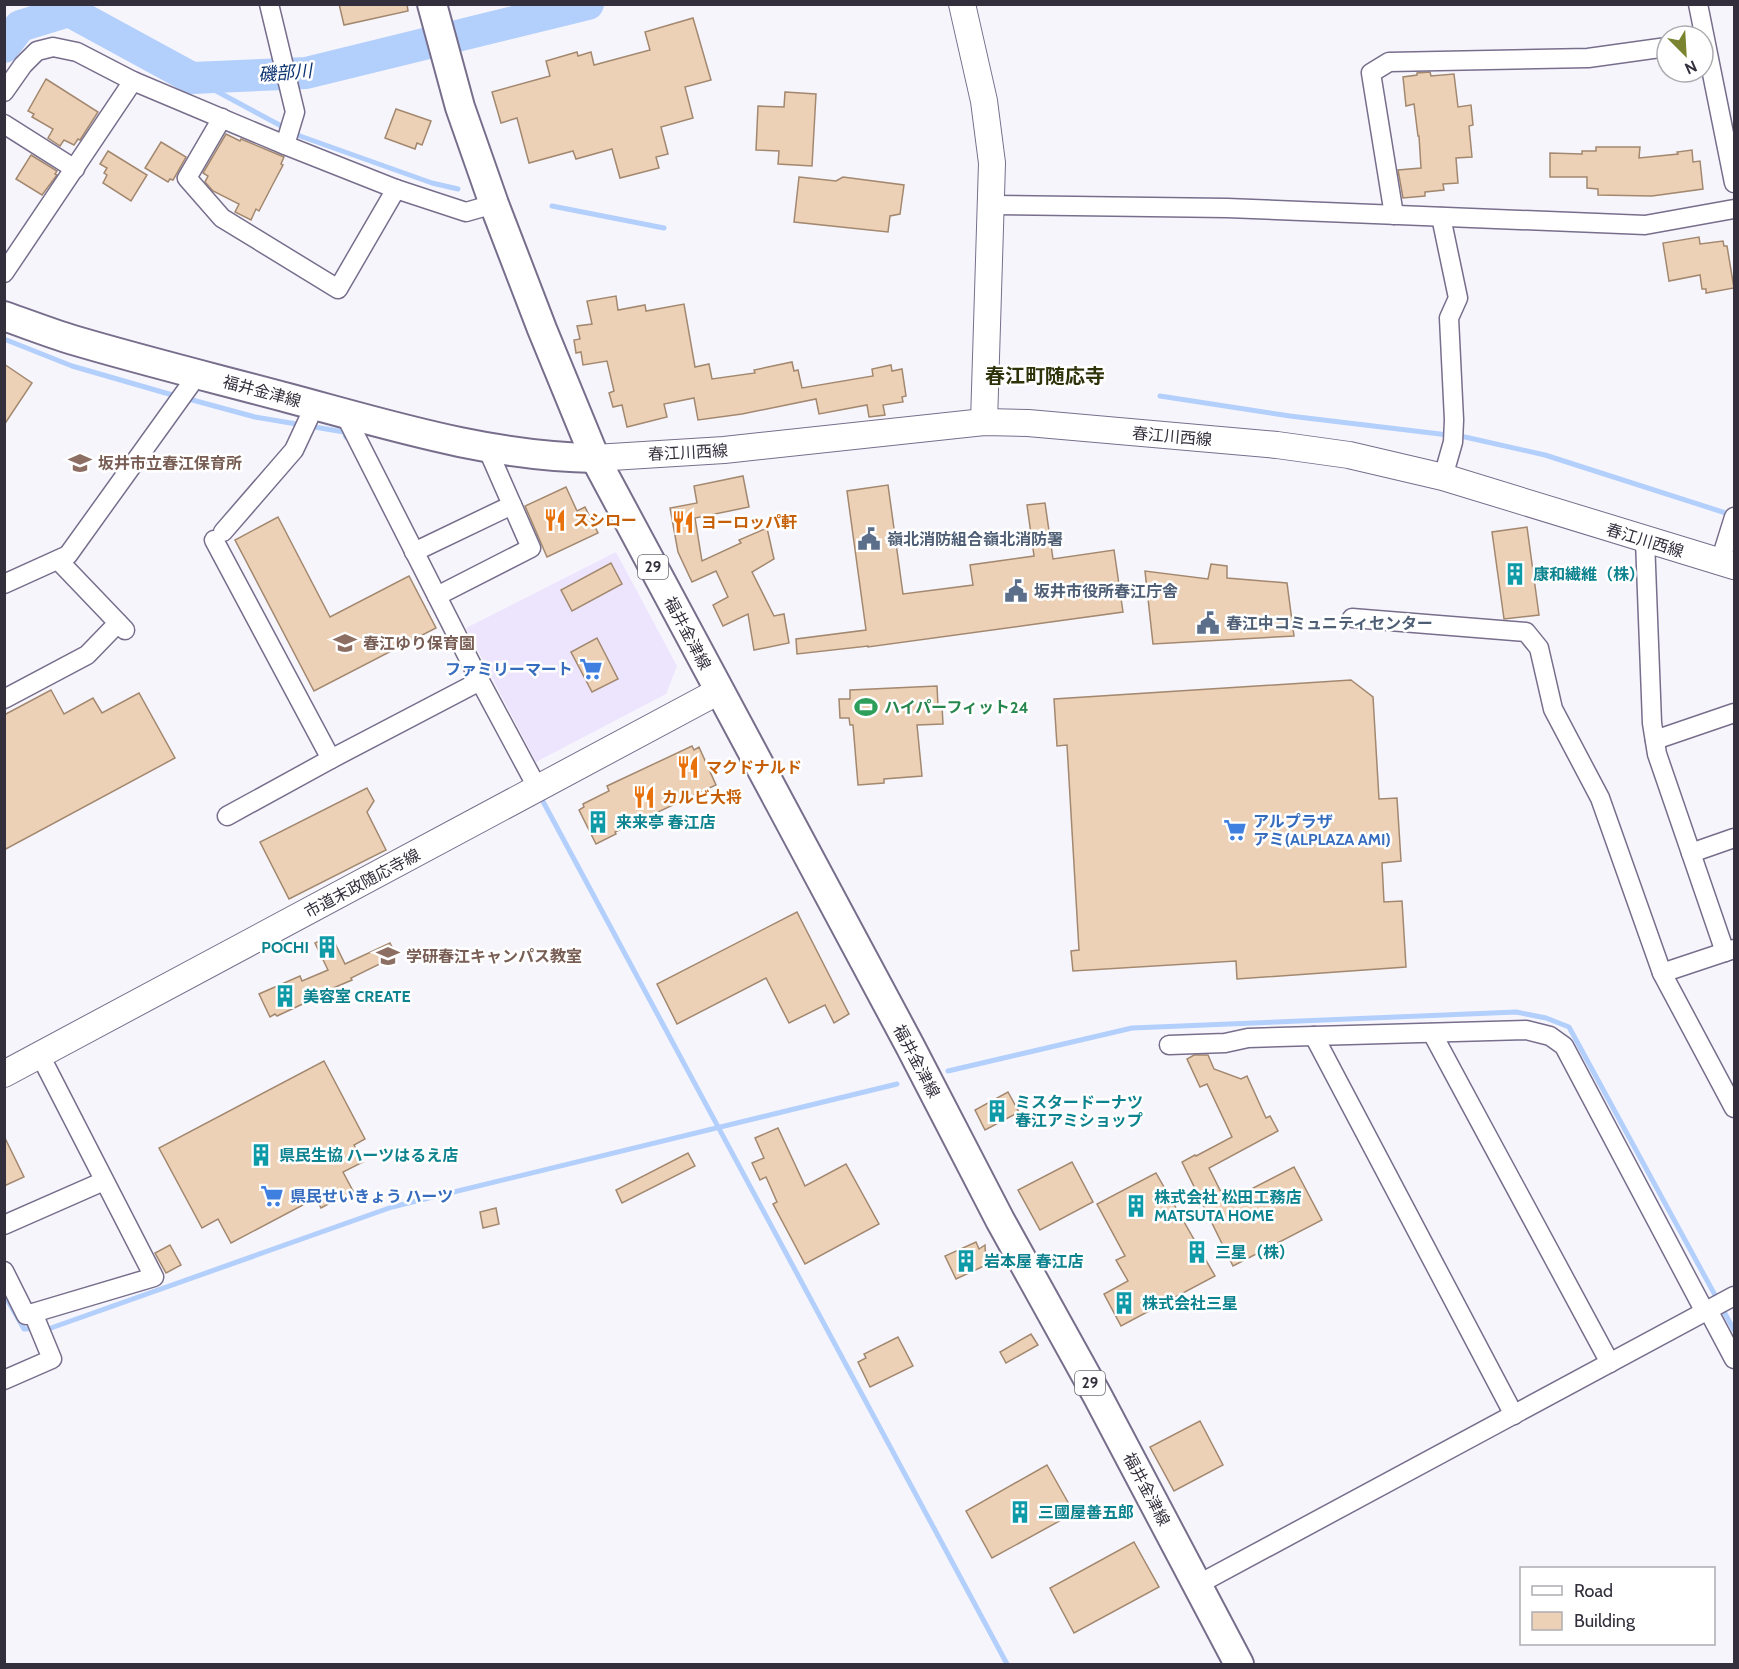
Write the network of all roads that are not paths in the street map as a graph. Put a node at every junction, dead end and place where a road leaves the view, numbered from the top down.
1 (269, 4) edge
2 (962, 4) edge
3 (1698, 4) edge
4 (434, 12) edge
5 (1701, 24) edge
6 (1655, 49) edge
7 (133, 81) junction
8 (1713, 84) edge
9 (4, 92) edge
10 (222, 118) junction
11 (4, 124) edge
12 (285, 145) junction
13 (75, 169) junction
14 (1734, 183) edge
15 (396, 189) junction
16 (494, 204) junction
17 (990, 206) junction
18 (1734, 209) edge
19 (1394, 215) junction
20 (1441, 217) junction
21 (4, 273) edge
22 (4, 316) edge
23 (198, 374) junction
24 (315, 405) junction
25 (344, 413) junction
26 (984, 422) junction
27 (487, 448) junction
28 (595, 458) junction
29 (1443, 477) junction
30 (512, 505) junction
31 (1732, 525) edge
32 (1645, 540) junction
33 (414, 552) junction
34 (58, 560) junction
35 (1727, 564) edge
36 (4, 584) edge
37 (437, 596) junction
38 (1352, 618) dead end
39 (480, 681) junction
40 (719, 691) junction
41 (4, 699) edge
42 (1734, 713) edge
43 (1655, 740) junction
44 (331, 759) junction
45 (538, 789) junction
46 (227, 816) dead end
47 (1734, 838) edge
48 (1691, 853) junction
49 (1730, 951) edge
50 (1662, 973) junction
51 (1432, 1033) junction
52 (1314, 1036) junction
53 (1169, 1045) dead end
54 (40, 1055) junction
55 (4, 1074) edge
56 (1734, 1108) edge
57 (104, 1181) junction
58 (4, 1225) edge
59 (4, 1271) edge
60 (1734, 1296) edge
61 (1707, 1311) junction
62 (33, 1313) junction
63 (1734, 1359) edge
64 (1610, 1363) junction
65 (4, 1380) edge
66 (1514, 1415) junction
67 (1197, 1585) junction
68 (1239, 1665) edge

1 - 12 street
2 - 17 street
3 - 5 street
4 - 16 main road, 福井金津線 / 29
6 - 19 street
7 - 9 street
7 - 10 street
7 - 13 street
8 - 14 street
10 - 12 street
10 - 15 street
11 - 13 street
12 - 15 street
13 - 21 street
15 - 16 street
16 - 28 main road, 福井金津線 / 29
17 - 19 street
17 - 26 street
18 - 20 street
19 - 20 street
20 - 29 street
22 - 23 main road, 福井金津線
23 - 24 main road, 福井金津線
23 - 34 street
24 - 25 main road, 福井金津線
24 - 44 street
25 - 27 main road, 福井金津線
25 - 33 street
26 - 28 street, 春江川西線
26 - 29 street, 春江川西線
27 - 28 main road, 福井金津線
27 - 30 street
28 - 40 main road, 福井金津線 / 29
29 - 32 street, 春江川西線
30 - 33 street
30 - 37 street
31 - 35 street
32 - 35 street, 春江川西線
32 - 43 street
33 - 37 street
34 - 36 street
34 - 41 street
37 - 39 street
38 - 50 street
39 - 44 street
39 - 45 street
40 - 45 street, 市道末政随応寺線
40 - 67 main road, 福井金津線 / 29
42 - 43 street
43 - 48 street
44 - 46 street
45 - 54 street, 市道末政随応寺線
47 - 48 street
48 - 49 street
49 - 50 street
50 - 56 street
51 - 52 street
51 - 61 street
51 - 64 street
52 - 53 street
52 - 66 street
54 - 55 street, 市道末政随応寺線
54 - 57 street
57 - 58 street
57 - 62 street
59 - 62 street
60 - 61 street
61 - 63 street
61 - 64 street
62 - 65 street
64 - 66 street
66 - 67 street
67 - 68 main road, 福井金津線 / 29

